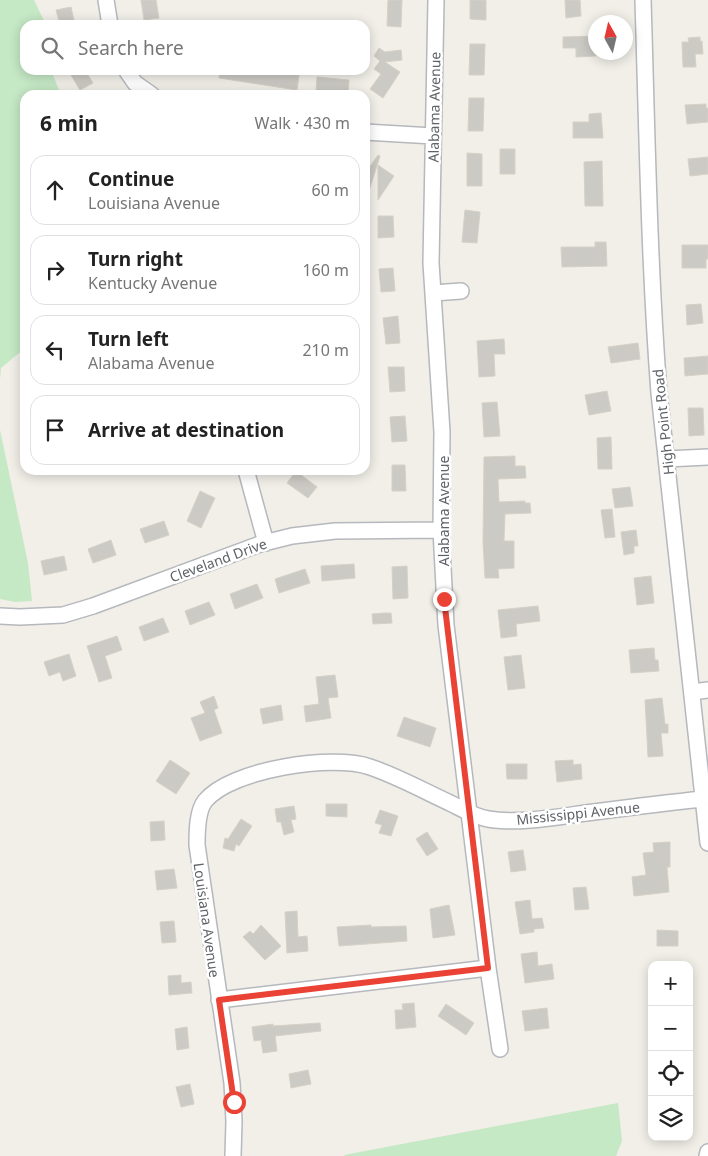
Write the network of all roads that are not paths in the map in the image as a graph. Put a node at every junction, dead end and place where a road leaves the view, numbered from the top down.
1 (106, 0) edge
2 (436, 0) edge
3 (643, 0) edge
4 (109, 20) edge
5 (129, 75) edge
6 (145, 90) edge
7 (370, 132) edge
8 (433, 136) junction
9 (461, 291) dead end
10 (433, 293) junction
11 (708, 457) edge
12 (666, 460) junction
13 (247, 475) edge
14 (441, 530) junction
15 (266, 543) junction
16 (0, 616) edge
17 (708, 690) edge
18 (692, 692) junction
19 (703, 798) junction
20 (203, 803) joint
21 (469, 813) junction
22 (708, 843) edge
23 (488, 968) junction
24 (219, 1000) junction
25 (500, 1049) dead end
26 (708, 1152) edge
27 (233, 1156) edge
28 (707, 1156) edge

1 - 4 street
2 - 8 street, Alabama Avenue
3 - 12 street, High Point Road
5 - 6 street
7 - 8 street
8 - 10 street, Alabama Avenue
9 - 10 street
10 - 14 street, Alabama Avenue
11 - 12 street
12 - 18 street, High Point Road
13 - 15 street
14 - 15 street, Cleveland Drive
14 - 21 street, Alabama Avenue
15 - 16 street, Cleveland Drive
17 - 18 street
18 - 19 street, High Point Road
19 - 21 street, Mississippi Avenue
19 - 22 street, High Point Road
20 - 21 street, Mississippi Avenue
20 - 24 street, Louisiana Avenue
21 - 23 street, Alabama Avenue
23 - 24 street
23 - 25 street, Alabama Avenue
24 - 27 street, Louisiana Avenue
26 - 28 street

